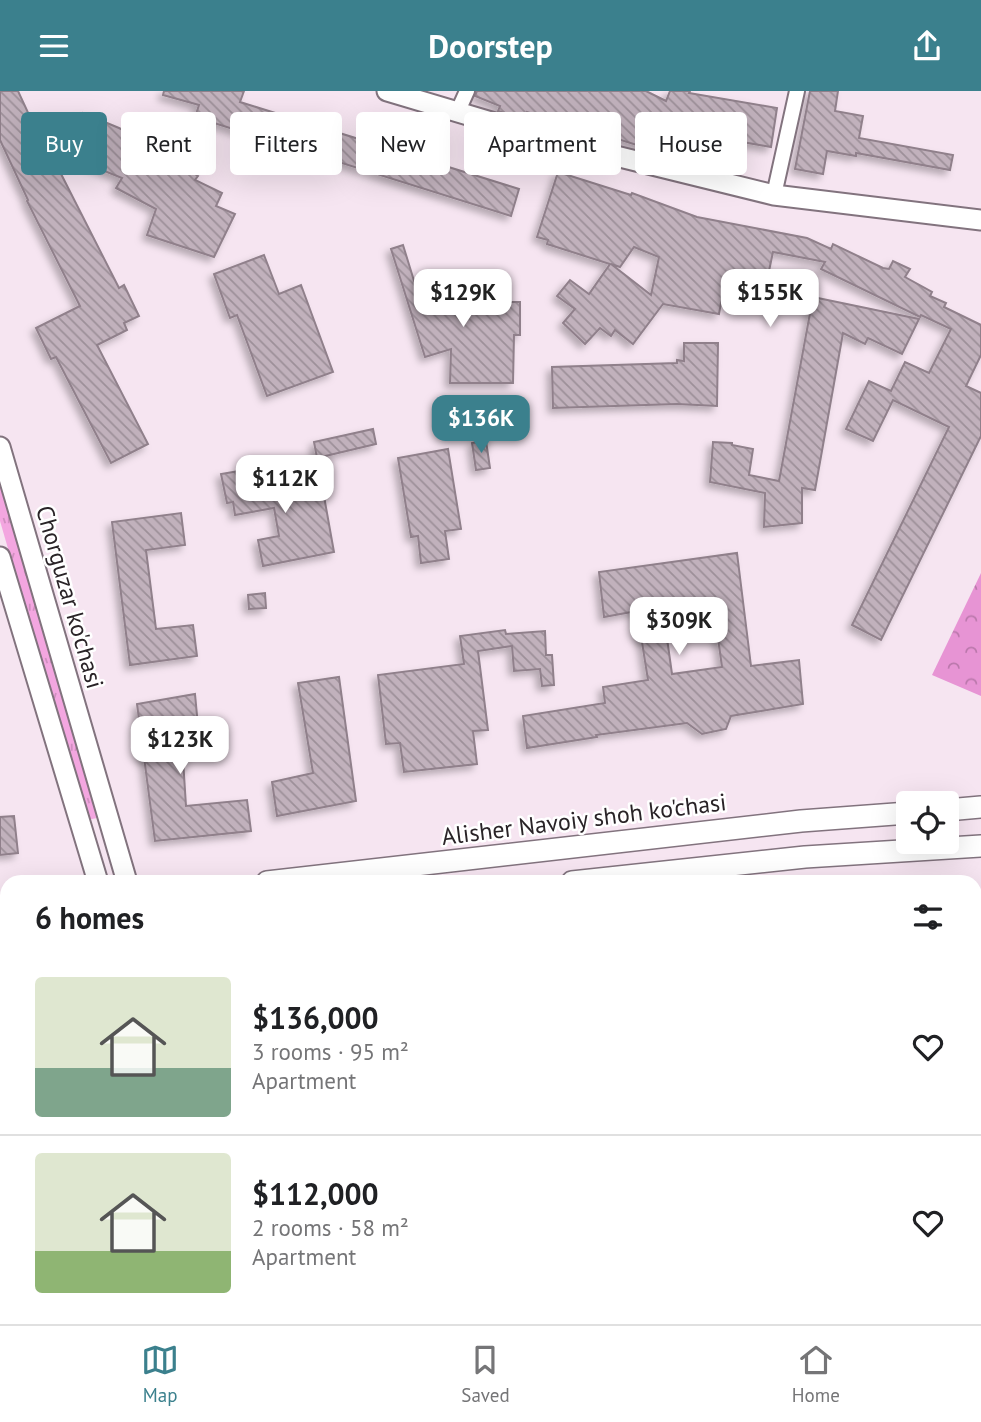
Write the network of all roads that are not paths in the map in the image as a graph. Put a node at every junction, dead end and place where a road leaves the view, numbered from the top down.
1 (387, 91) edge
2 (467, 91) edge
3 (797, 91) edge
4 (458, 111) junction
5 (774, 195) junction
6 (981, 220) edge
7 (0, 447) edge
8 (0, 557) edge
9 (981, 807) edge
10 (959, 809) edge
11 (896, 814) edge
12 (857, 817) junction
13 (981, 846) edge
14 (860, 854) junction
15 (96, 875) edge
16 (125, 875) edge
17 (328, 875) edge
18 (644, 875) edge

1 - 4 main road
2 - 4 street
3 - 5 street
4 - 5 main road
5 - 6 main road
7 - 16 main road, Chorguzar ko'chasi
8 - 15 main road
9 - 10 main road
11 - 12 main road, Alisher Navoiy shoh ko'chasi
12 - 14 main road
12 - 17 main road, Alisher Navoiy shoh ko'chasi
13 - 14 main road
14 - 18 main road

